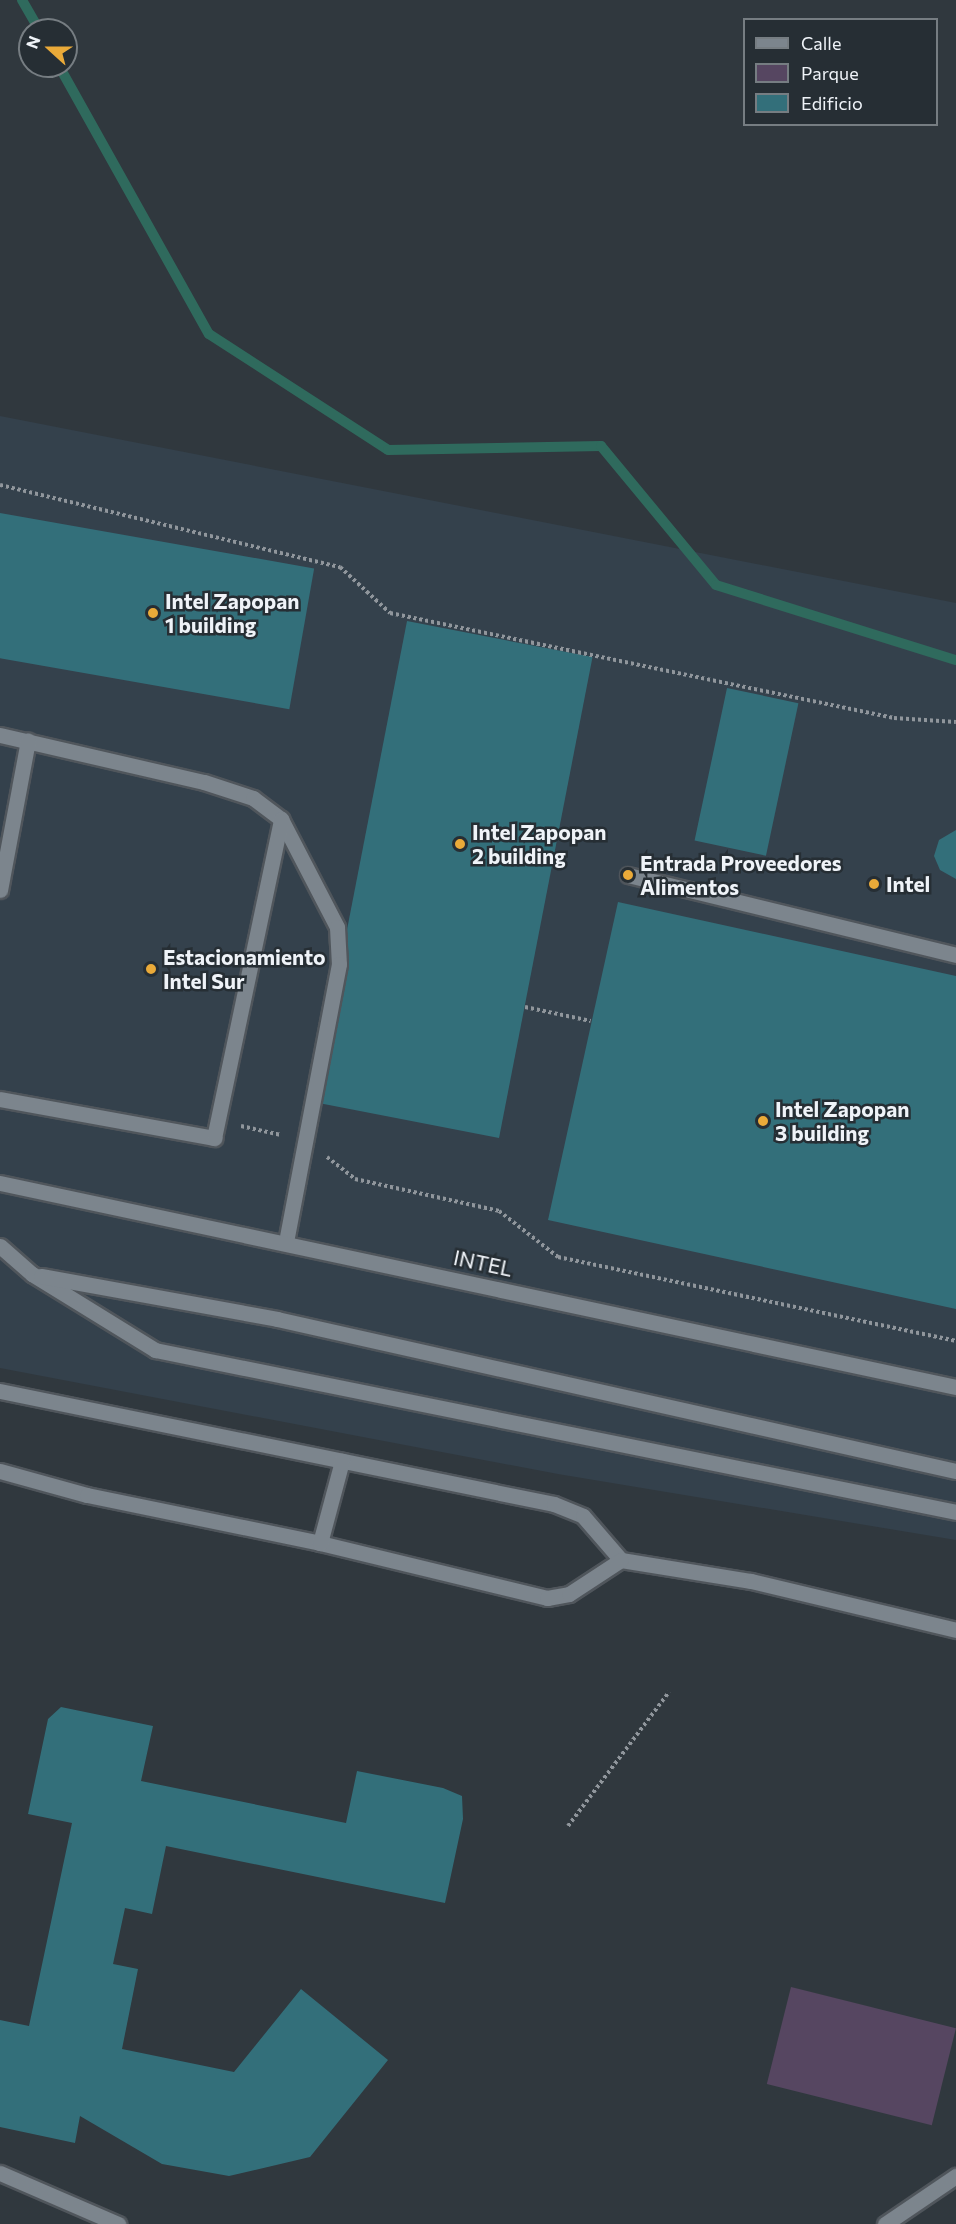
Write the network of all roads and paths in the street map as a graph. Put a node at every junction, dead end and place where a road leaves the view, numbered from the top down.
1 (0, 485) edge
2 (956, 722) edge
3 (0, 735) edge
4 (28, 741) junction
5 (281, 819) junction
6 (628, 875) dead end
7 (0, 890) edge
8 (956, 955) edge
9 (525, 1007) dead end
10 (591, 1021) dead end
11 (0, 1099) edge
12 (220, 1122) junction
13 (303, 1140) junction
14 (0, 1183) edge
15 (286, 1242) junction
16 (0, 1246) edge
17 (32, 1274) junction
18 (956, 1341) edge
19 (956, 1387) edge
20 (0, 1391) edge
21 (342, 1461) junction
22 (0, 1471) edge
23 (956, 1471) edge
24 (956, 1512) edge
25 (320, 1543) junction
26 (621, 1560) junction
27 (956, 1630) edge
28 (669, 1692) dead end
29 (568, 1826) dead end
30 (0, 2173) edge
31 (956, 2176) edge
32 (118, 2224) edge
33 (885, 2224) edge

1 - 2 path
3 - 4 lane
4 - 5 lane
4 - 7 lane
5 - 12 lane
5 - 13 lane
6 - 8 lane
9 - 10 path
11 - 12 lane
12 - 13 path
13 - 15 lane
13 - 18 path
14 - 15 lane, INTEL
15 - 19 lane, INTEL
16 - 17 lane
17 - 23 lane
17 - 24 lane
20 - 21 lane
21 - 25 lane
21 - 26 lane
22 - 25 lane
25 - 26 lane
26 - 27 lane
28 - 29 path
30 - 32 lane
31 - 33 lane

